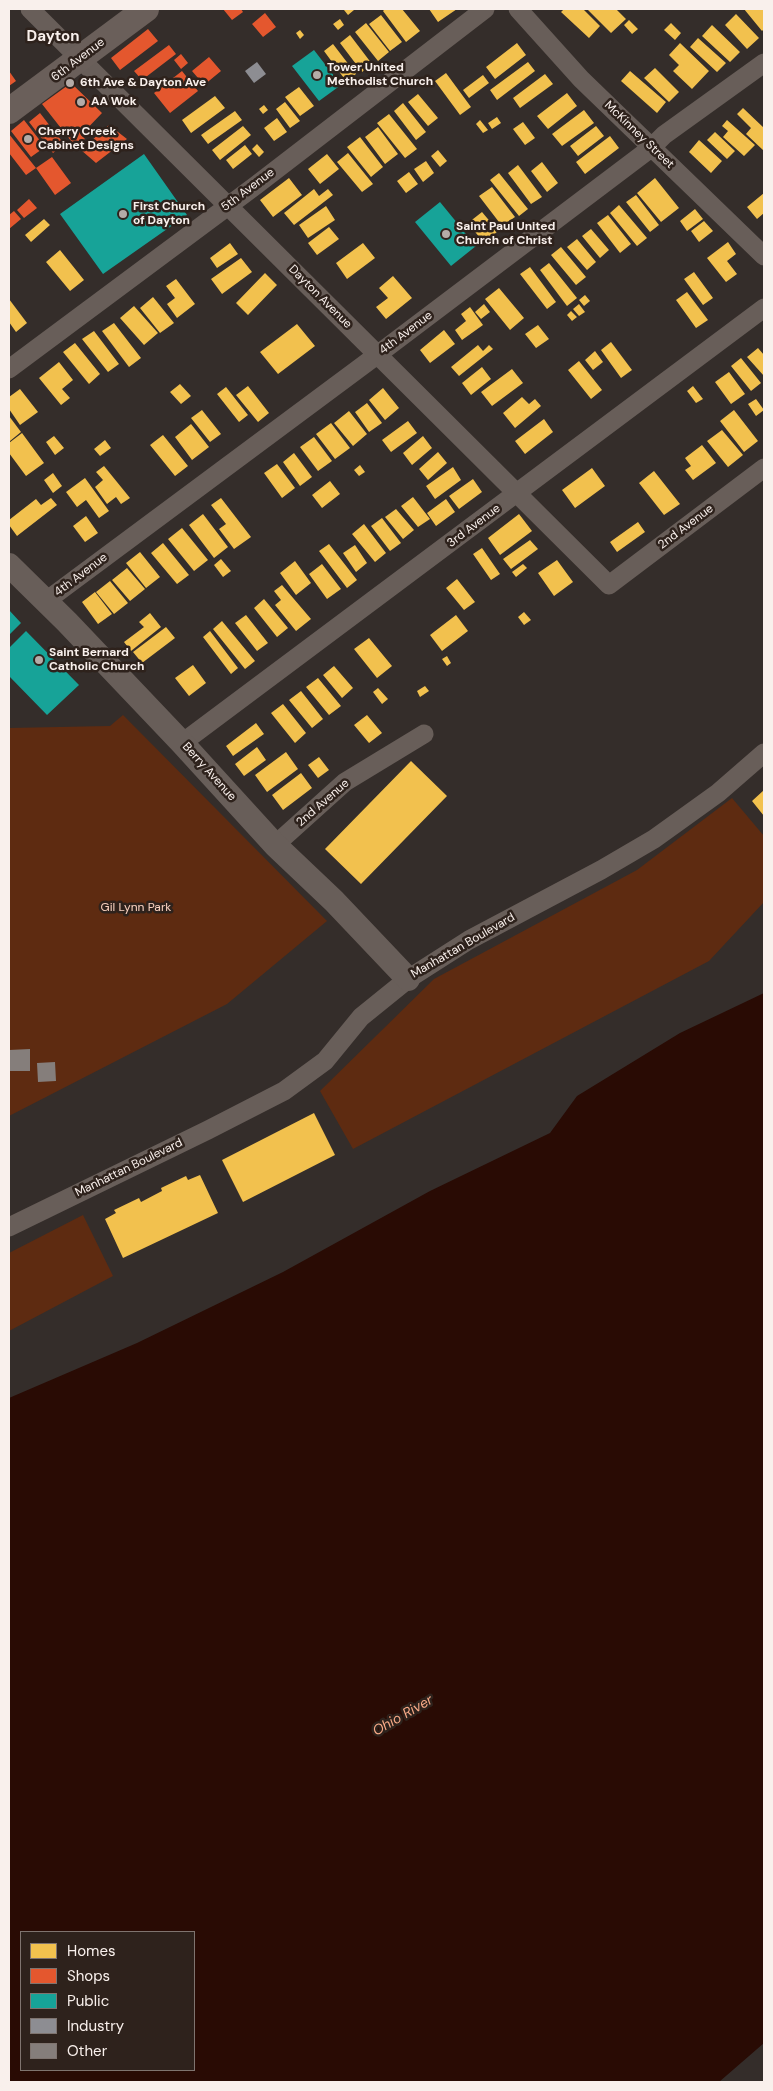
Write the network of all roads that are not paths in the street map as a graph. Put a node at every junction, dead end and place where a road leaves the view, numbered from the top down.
1 (30, 9) edge
2 (146, 9) edge
3 (485, 9) edge
4 (518, 9) edge
5 (80, 59) junction
6 (764, 63) edge
7 (9, 111) edge
8 (651, 148) junction
9 (228, 206) junction
10 (764, 256) edge
11 (764, 308) edge
12 (377, 355) junction
13 (9, 369) edge
14 (764, 468) edge
15 (517, 494) junction
16 (9, 565) edge
17 (609, 585) joint
18 (46, 601) junction
19 (424, 734) dead end
20 (182, 742) junction
21 (764, 753) edge
22 (275, 845) junction
23 (408, 979) junction
24 (9, 1227) edge

1 - 5 street, Dayton Avenue
2 - 5 main road, 6th Avenue
3 - 9 street, 5th Avenue
4 - 8 street, McKinney Street
5 - 7 main road, 6th Avenue
5 - 9 street, Dayton Avenue
6 - 8 street, 4th Avenue
8 - 10 street, McKinney Street
8 - 12 street, 4th Avenue
9 - 12 street, Dayton Avenue
9 - 13 street, 5th Avenue
11 - 15 street, 3rd Avenue
12 - 15 street, Dayton Avenue
12 - 18 street, 4th Avenue
14 - 17 street, 2nd Avenue
15 - 17 street, Dayton Avenue
15 - 20 street, 3rd Avenue
16 - 18 street, Berry Avenue
18 - 20 street, Berry Avenue
19 - 22 street, 2nd Avenue
20 - 22 street, Berry Avenue
21 - 23 street, Manhattan Boulevard
22 - 23 street, Berry Avenue
23 - 24 street, Manhattan Boulevard

